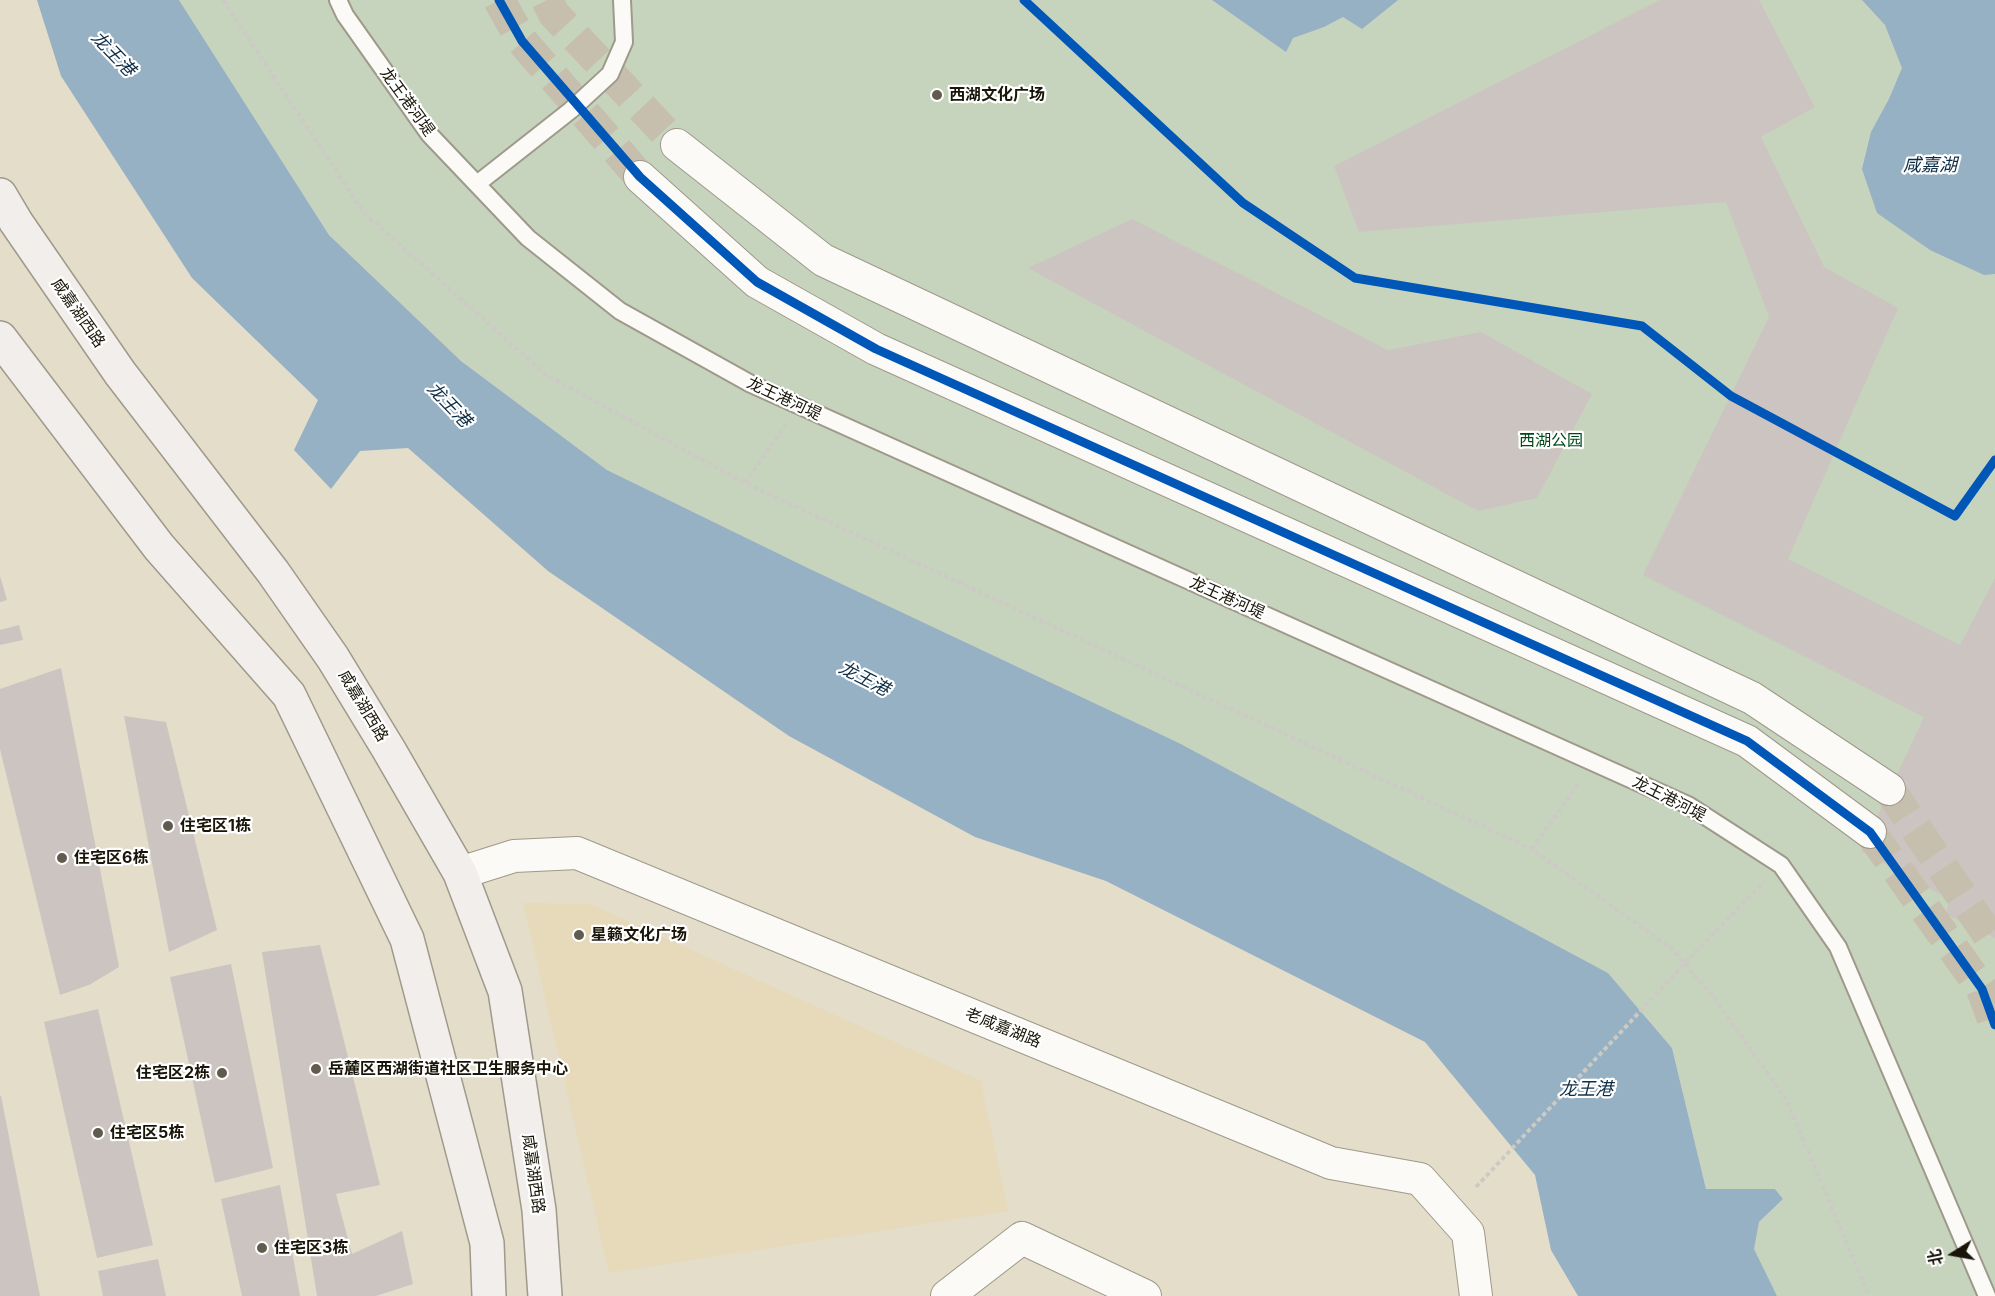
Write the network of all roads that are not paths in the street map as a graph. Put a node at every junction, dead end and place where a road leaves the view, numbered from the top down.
1 (338, 0) edge
2 (622, 0) edge
3 (677, 146) tunnel mouth
4 (640, 177) tunnel mouth
5 (477, 184) junction
6 (0, 195) edge
7 (0, 338) edge
8 (1889, 789) tunnel mouth
9 (1870, 832) tunnel mouth
10 (460, 873) junction
11 (489, 1296) edge
12 (545, 1296) edge
13 (947, 1296) edge
14 (1145, 1296) edge
15 (1476, 1296) edge
16 (1988, 1296) edge

1 - 5 lane, 龙王港河堤
2 - 5 lane
3 - 8 street
4 - 9 street
5 - 16 lane, 龙王港河堤
6 - 10 main road, 咸嘉湖西路
7 - 11 main road
10 - 12 main road, 咸嘉湖西路
10 - 15 street, 老咸嘉湖路
13 - 14 street

